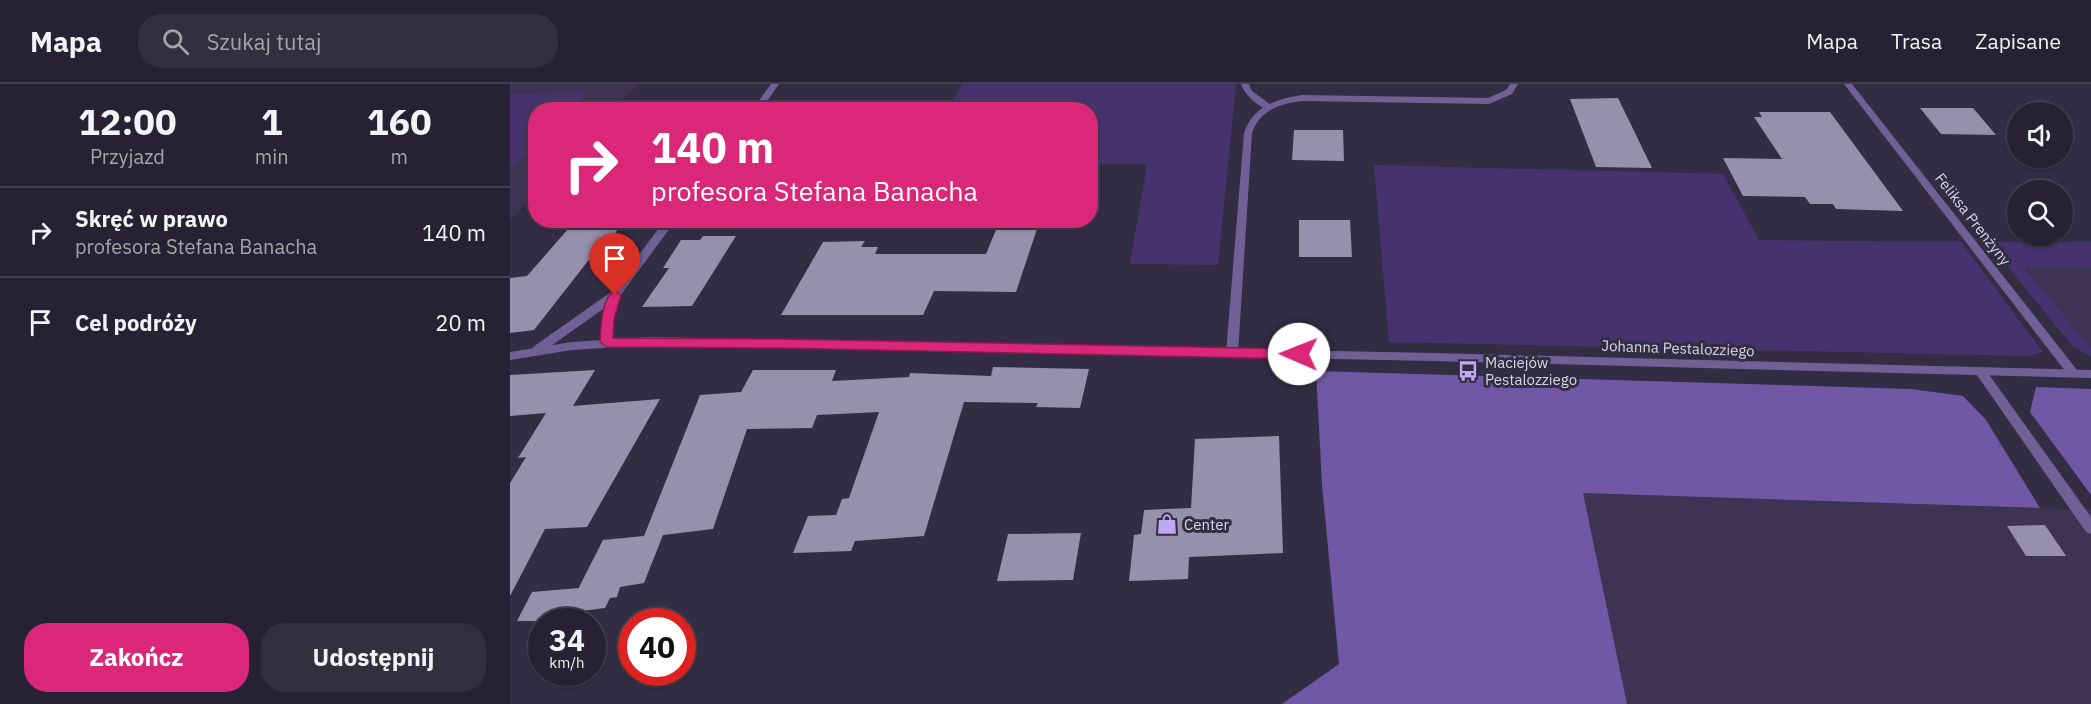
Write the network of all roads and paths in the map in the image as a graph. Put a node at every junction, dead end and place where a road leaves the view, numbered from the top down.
1 (775, 84) edge
2 (1245, 84) edge
3 (1514, 84) edge
4 (1848, 84) edge
5 (762, 102) edge
6 (1268, 106) junction
7 (665, 228) edge
8 (615, 295) junction
9 (607, 342) junction
10 (537, 350) junction
11 (1232, 353) junction
12 (510, 356) edge
13 (1981, 372) junction
14 (2073, 373) junction
15 (2091, 374) edge
16 (2091, 528) edge

1 - 5 street
2 - 6 street
3 - 6 street
4 - 14 street, Feliksa Prenżyny
6 - 11 street
7 - 8 street
8 - 9 street
8 - 10 street
9 - 10 street, Johanna Pestalozziego
9 - 11 street, Johanna Pestalozziego
10 - 12 street, Johanna Pestalozziego
11 - 13 street, Johanna Pestalozziego
13 - 14 street, Johanna Pestalozziego
13 - 16 street
14 - 15 street, Johanna Pestalozziego

